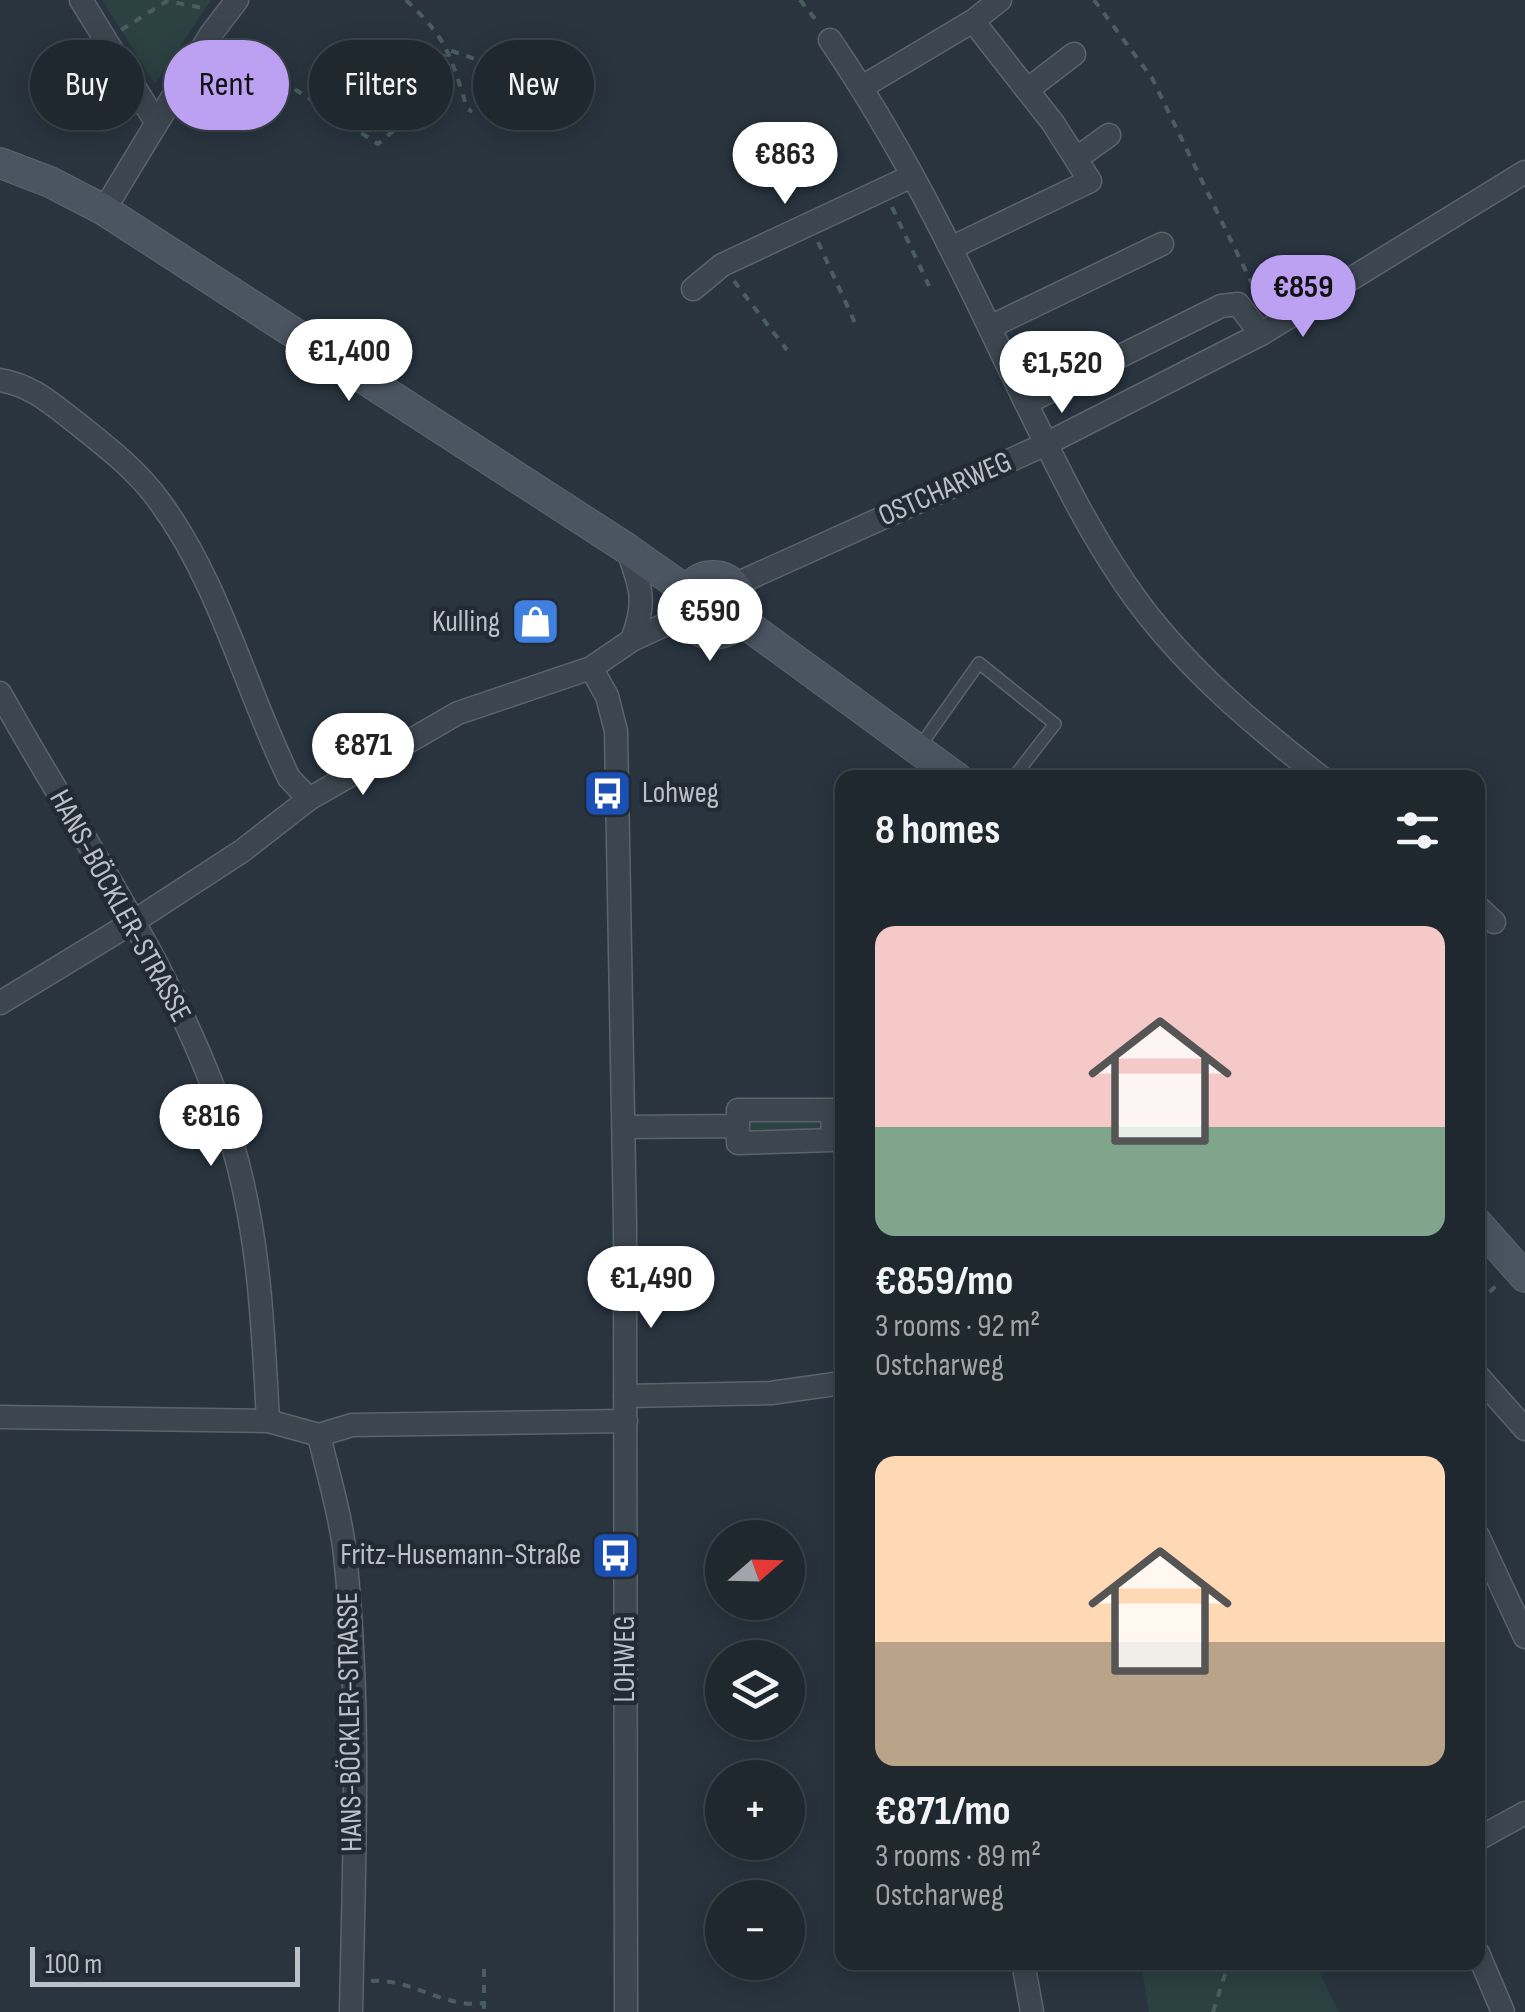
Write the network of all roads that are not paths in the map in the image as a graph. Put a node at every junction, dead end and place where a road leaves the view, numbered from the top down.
1 (81, 0) edge
2 (1000, 0) edge
3 (232, 6) edge
4 (973, 21) junction
5 (830, 40) road end
6 (1074, 54) dead end
7 (862, 87) junction
8 (1027, 90) junction
9 (156, 122) junction
10 (1108, 135) dead end
11 (1077, 158) junction
12 (0, 163) edge
13 (1525, 172) edge
14 (912, 176) junction
15 (104, 210) junction
16 (1162, 244) dead end
17 (952, 248) junction
18 (693, 289) dead end
19 (990, 327) junction
20 (1267, 331) junction
21 (0, 380) edge
22 (1026, 403) junction
23 (1046, 444) junction
24 (626, 548) junction
25 (734, 585) junction
26 (687, 603) junction
27 (739, 619) junction
28 (632, 640) junction
29 (591, 668) junction
30 (0, 693) edge
31 (918, 750) junction
32 (946, 770) edge
33 (1018, 770) edge
34 (1312, 770) edge
35 (309, 799) junction
36 (134, 922) junction
37 (0, 1003) edge
38 (738, 1126) dead end
39 (624, 1127) junction
40 (1485, 1232) edge
41 (1521, 1272) edge
42 (835, 1384) edge
43 (1485, 1384) edge
44 (625, 1396) junction
45 (0, 1417) edge
46 (268, 1420) junction
47 (626, 1421) junction
48 (1525, 1429) edge
49 (319, 1436) junction
50 (1485, 1551) edge
51 (1525, 1637) edge
52 (1525, 1813) edge
53 (1485, 1835) edge
54 (1485, 1969) edge
55 (1024, 1970) edge
56 (351, 2012) edge
57 (626, 2012) edge
58 (1032, 2012) edge
59 (1504, 2012) edge

1 - 9 street
2 - 4 street
3 - 9 street
4 - 7 street
4 - 8 street
5 - 7 street
6 - 8 street
7 - 14 street
8 - 11 street
9 - 15 street
10 - 11 street
11 - 17 street
12 - 15 main road
13 - 20 street, OSTCHARWEG
14 - 17 street
14 - 18 street
15 - 24 main road
16 - 19 street
17 - 19 street
19 - 22 street
20 - 22 street
20 - 23 street, OSTCHARWEG
21 - 35 street
22 - 23 street
23 - 25 street, OSTCHARWEG
23 - 34 street
24 - 26 main road
24 - 28 street
25 - 26 main road
25 - 27 main road
26 - 27 main road
26 - 28 street
27 - 31 main road
28 - 29 street
29 - 35 street
29 - 39 street, LOHWEG
30 - 36 street, HANS-BÖCKLER-STRASSE
31 - 32 main road
31 - 33 lane
35 - 36 street
36 - 37 street
36 - 46 street, HANS-BÖCKLER-STRASSE
38 - 39 street
39 - 44 street, LOHWEG
40 - 41 main road
42 - 44 street
43 - 48 street
44 - 47 street, LOHWEG
45 - 46 street
46 - 49 street
47 - 49 street
47 - 57 street, LOHWEG
49 - 56 street, HANS-BÖCKLER-STRASSE
50 - 51 street
52 - 53 street
54 - 59 street
55 - 58 street

